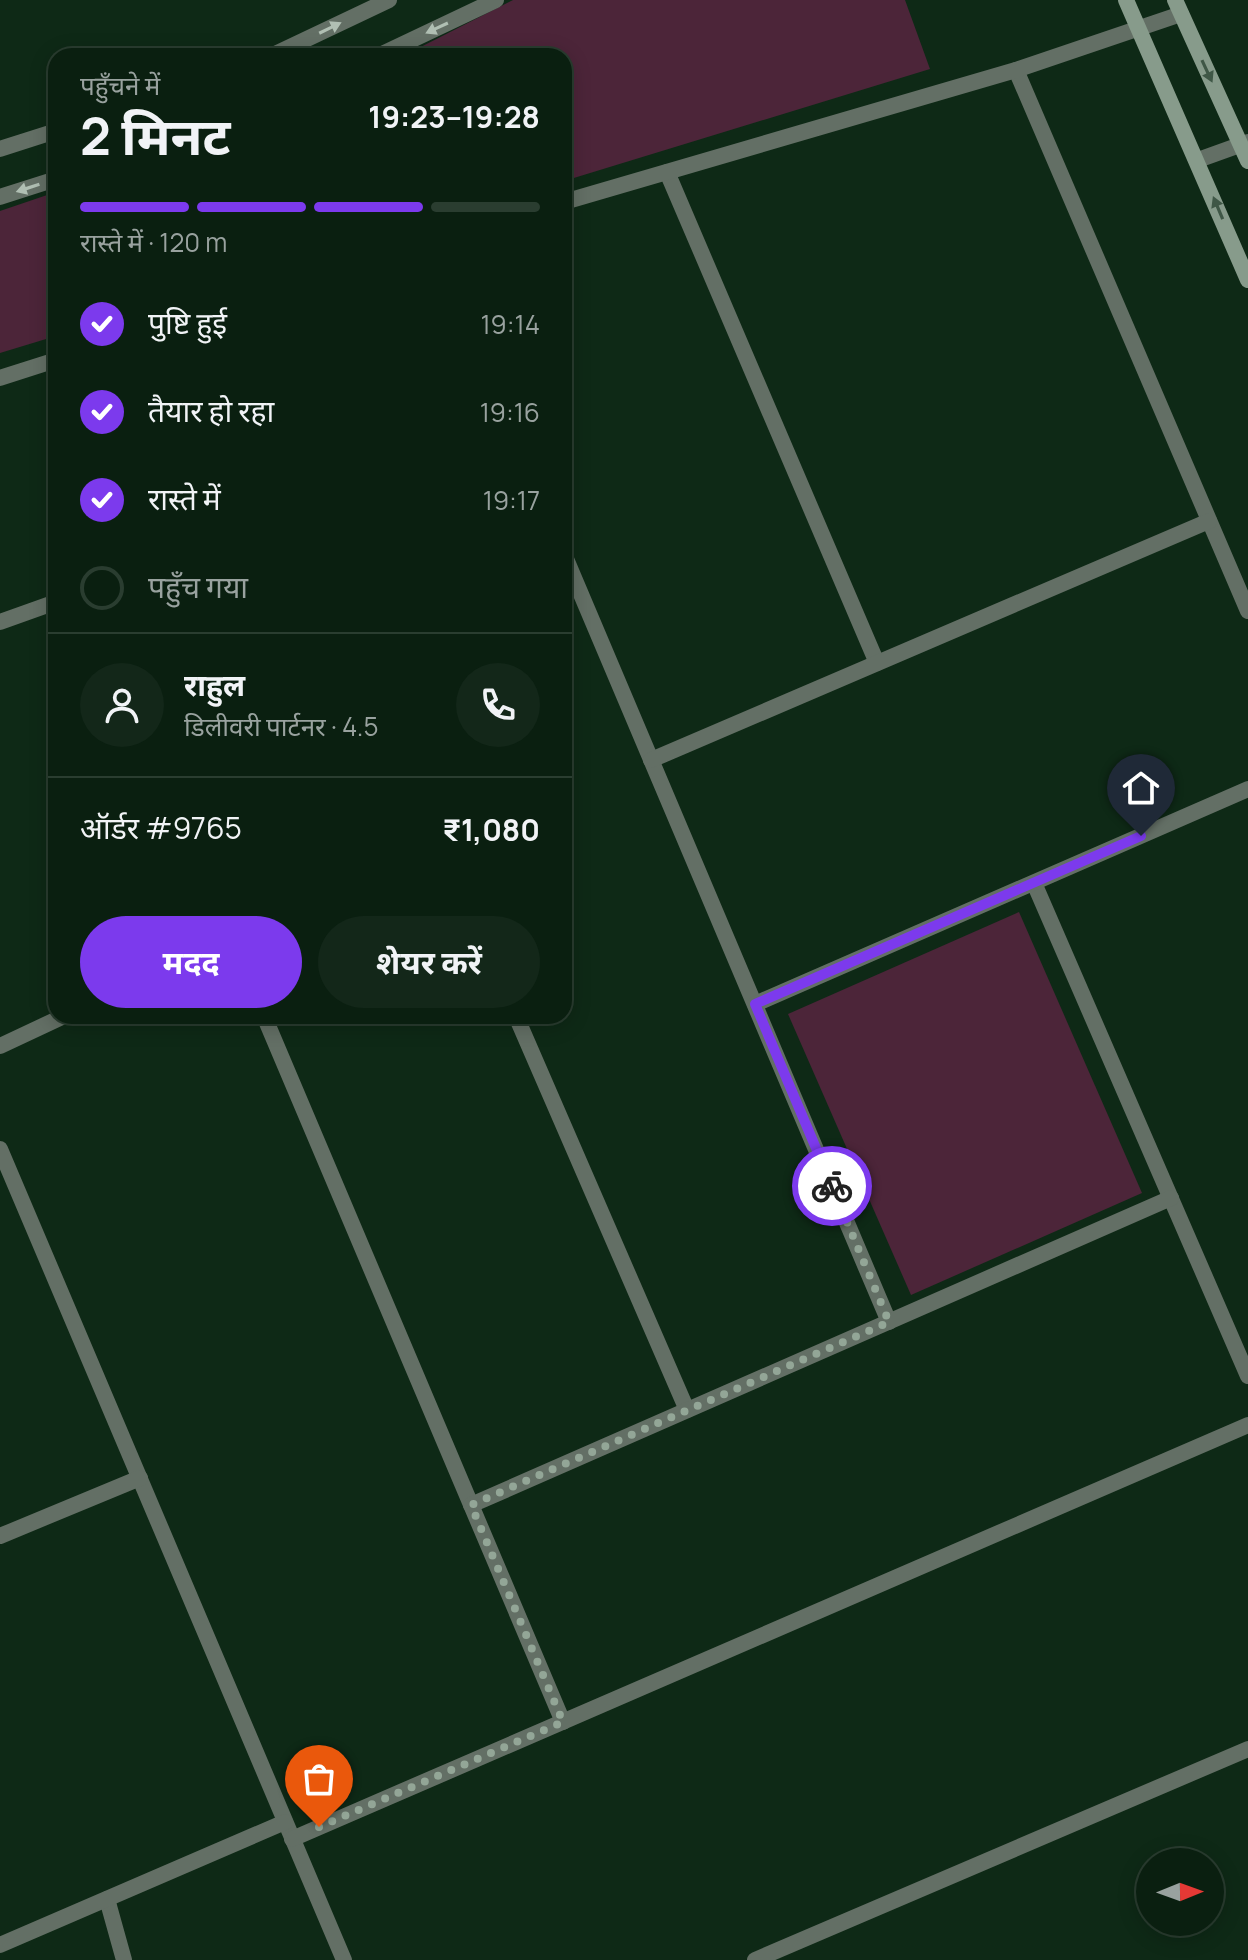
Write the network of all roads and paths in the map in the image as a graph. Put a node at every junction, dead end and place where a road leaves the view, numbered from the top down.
1 (389, 0) edge
2 (496, 0) edge
3 (1126, 0) edge
4 (1178, 7) edge
5 (1138, 28) junction
6 (288, 48) edge
7 (395, 48) edge
8 (1016, 70) junction
9 (48, 134) edge
10 (1244, 144) edge
11 (0, 149) edge
12 (1198, 160) junction
13 (1248, 161) edge
14 (667, 172) junction
15 (48, 182) edge
16 (0, 197) edge
17 (572, 200) edge
18 (1248, 280) edge
19 (48, 363) edge
20 (0, 378) edge
21 (1209, 521) junction
22 (572, 573) edge
23 (48, 605) edge
24 (1248, 611) edge
25 (0, 622) edge
26 (877, 663) junction
27 (651, 760) junction
28 (1248, 789) edge
29 (1034, 883) junction
30 (755, 1004) junction
31 (48, 1024) edge
32 (267, 1024) edge
33 (519, 1024) edge
34 (0, 1046) edge
35 (0, 1149) edge
36 (1171, 1198) junction
37 (889, 1322) junction
38 (1248, 1376) edge
39 (687, 1410) junction
40 (1248, 1425) edge
41 (140, 1478) junction
42 (471, 1505) junction
43 (0, 1536) edge
44 (563, 1722) junction
45 (1248, 1749) edge
46 (285, 1822) junction
47 (292, 1839) junction
48 (107, 1899) junction
49 (0, 1945) edge
50 (764, 1958) edge
51 (124, 1960) edge
52 (344, 1960) edge

6 -> 1 street
2 -> 7 street
3 - 5 main road
4 - 5 street
4 -> 10 main road
5 - 8 street
5 - 12 main road
8 - 14 street
8 - 21 street
9 - 11 street
10 - 12 street
10 - 13 main road
18 -> 12 main road
14 - 17 street
14 - 26 street
15 -> 16 street
19 - 20 street
21 - 24 street
21 - 26 street
22 - 27 street
23 - 25 street
26 - 27 street
27 - 30 street
28 - 29 street
29 - 30 street
29 - 36 street
30 - 37 street
31 - 34 street
32 - 42 street
33 - 39 street
35 - 41 street
36 - 37 street
36 - 38 street
37 - 39 street
39 - 42 street
40 - 44 street
41 - 43 street
41 - 46 street
42 - 44 street
44 - 47 street
45 - 50 street
46 - 47 street
46 - 48 street
47 - 52 street
48 - 49 street
48 - 51 street

